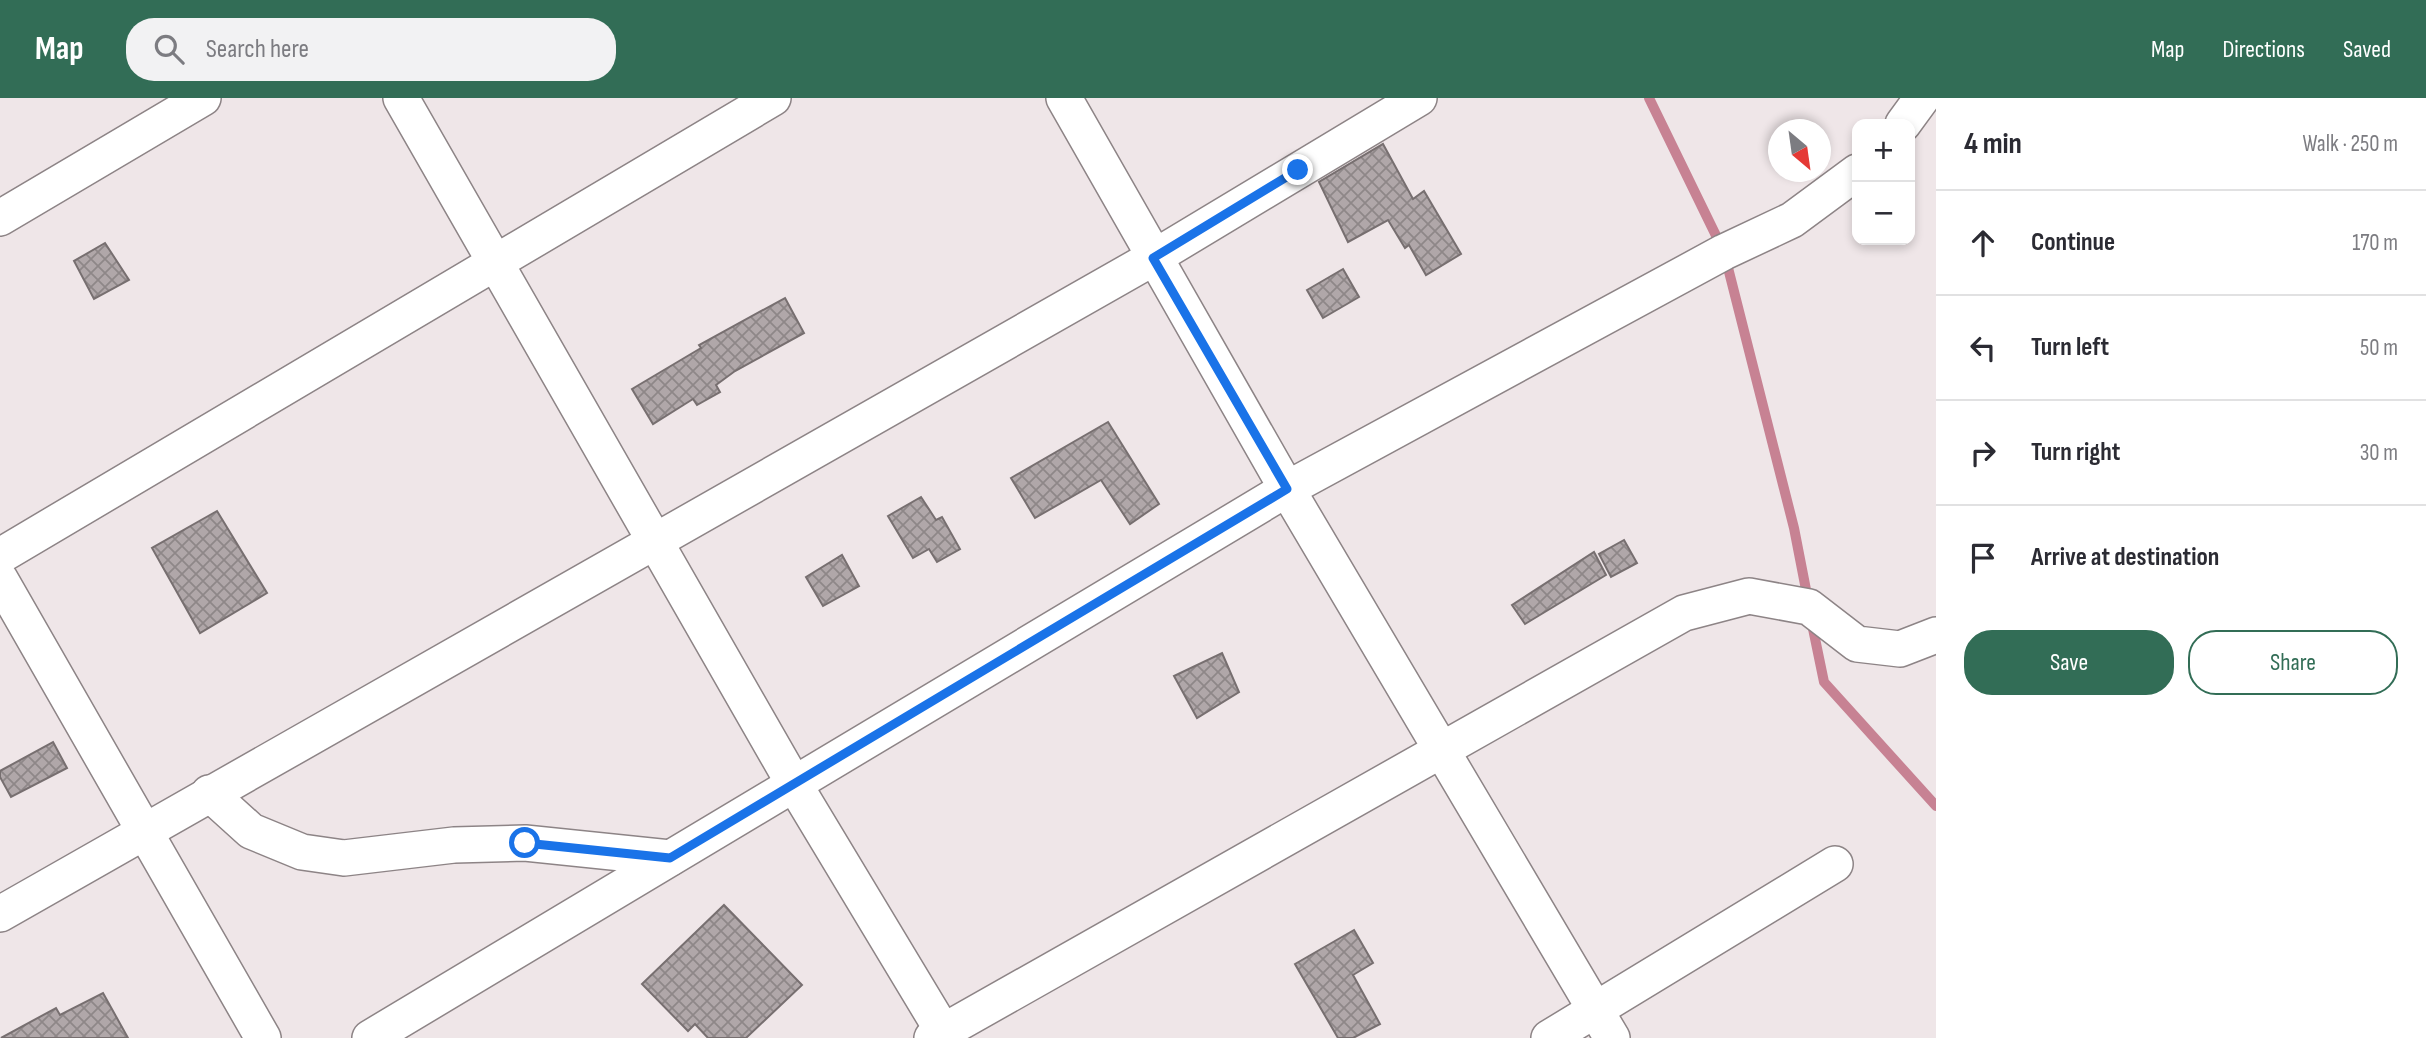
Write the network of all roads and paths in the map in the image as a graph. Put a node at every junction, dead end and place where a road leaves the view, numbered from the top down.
1 (203, 98) edge
2 (401, 98) edge
3 (773, 98) edge
4 (1063, 98) edge
5 (1419, 98) edge
6 (1922, 98) edge
7 (1907, 119) edge
8 (1852, 176) edge
9 (0, 218) edge
10 (1153, 258) junction
11 (495, 265) junction
12 (1287, 489) junction
13 (656, 543) junction
14 (0, 556) edge
15 (0, 579) edge
16 (1936, 635) edge
17 (1441, 749) junction
18 (794, 783) junction
19 (209, 793) junction
20 (144, 830) junction
21 (670, 858) junction
22 (1835, 864) dead end
23 (0, 915) edge
24 (1604, 1024) edge
25 (941, 1036) edge
26 (264, 1038) edge
27 (370, 1038) edge
28 (1549, 1038) edge

1 - 9 street
2 - 11 street
3 - 11 street
4 - 10 street
5 - 10 street
6 - 7 street
8 - 12 street
10 - 12 street
10 - 13 street
11 - 13 street
11 - 14 street
12 - 17 street
12 - 18 street
13 - 18 street
13 - 19 street
15 - 20 street
16 - 17 street
17 - 24 street
17 - 25 street
18 - 21 street
18 - 25 street
19 - 20 street
19 - 21 street
20 - 23 street
20 - 26 street
21 - 27 street
22 - 24 street
24 - 28 street

